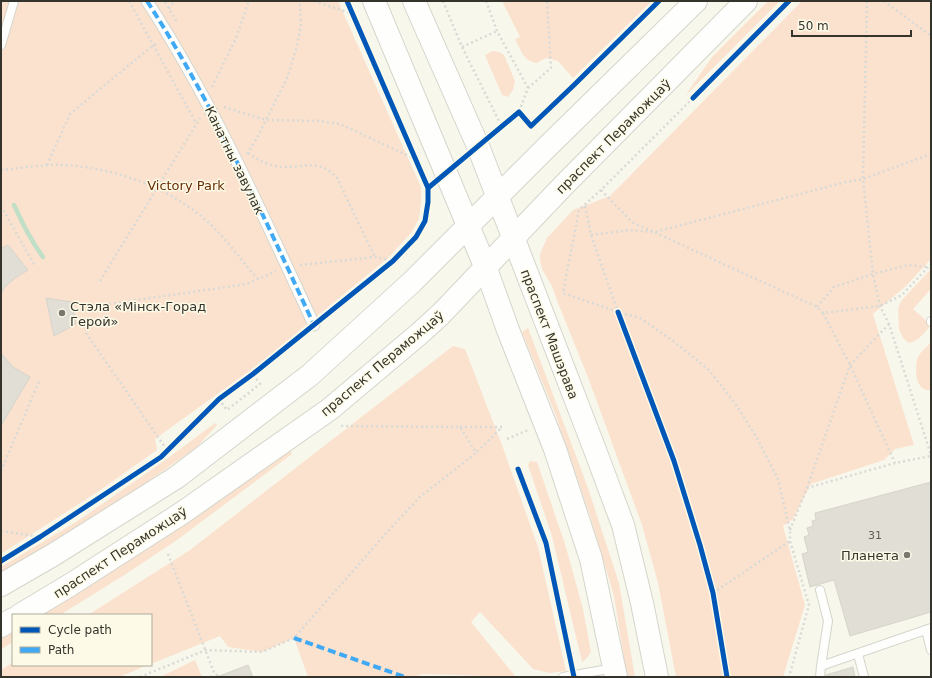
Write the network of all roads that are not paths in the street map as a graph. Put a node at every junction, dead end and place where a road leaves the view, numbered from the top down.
1 (14, 1) edge
2 (147, 1) edge
3 (374, 1) edge
4 (414, 1) edge
5 (696, 1) edge
6 (746, 1) edge
7 (1, 45) edge
8 (497, 196) junction
9 (468, 225) junction
10 (513, 239) junction
11 (485, 266) junction
12 (314, 325) dead end
13 (1, 585) edge
14 (820, 590) dead end
15 (22, 614) edge
16 (12, 620) edge
17 (1, 626) edge
18 (928, 629) edge
19 (931, 650) edge
20 (858, 654) junction
21 (821, 666) junction
22 (615, 672) edge
23 (563, 677) edge
24 (657, 677) edge
25 (820, 677) edge
26 (864, 677) edge

1 - 7 lane
2 - 12 street, Канатны завулак
3 - 9 main road
4 - 8 main road, праспект Машэрава
5 - 8 main road
6 - 10 main road, праспект Пераможцаў
8 - 9 main road
8 - 10 main road, праспект Машэрава
9 - 11 main road
9 - 13 main road
10 - 11 main road, праспект Пераможцаў
10 - 24 main road, праспект Машэрава
11 - 15 main road, праспект Пераможцаў
11 - 22 main road
14 - 21 lane
16 - 17 main road
18 - 19 lane
18 - 20 lane
20 - 21 lane
20 - 26 lane
21 - 25 lane
22 - 23 lane

